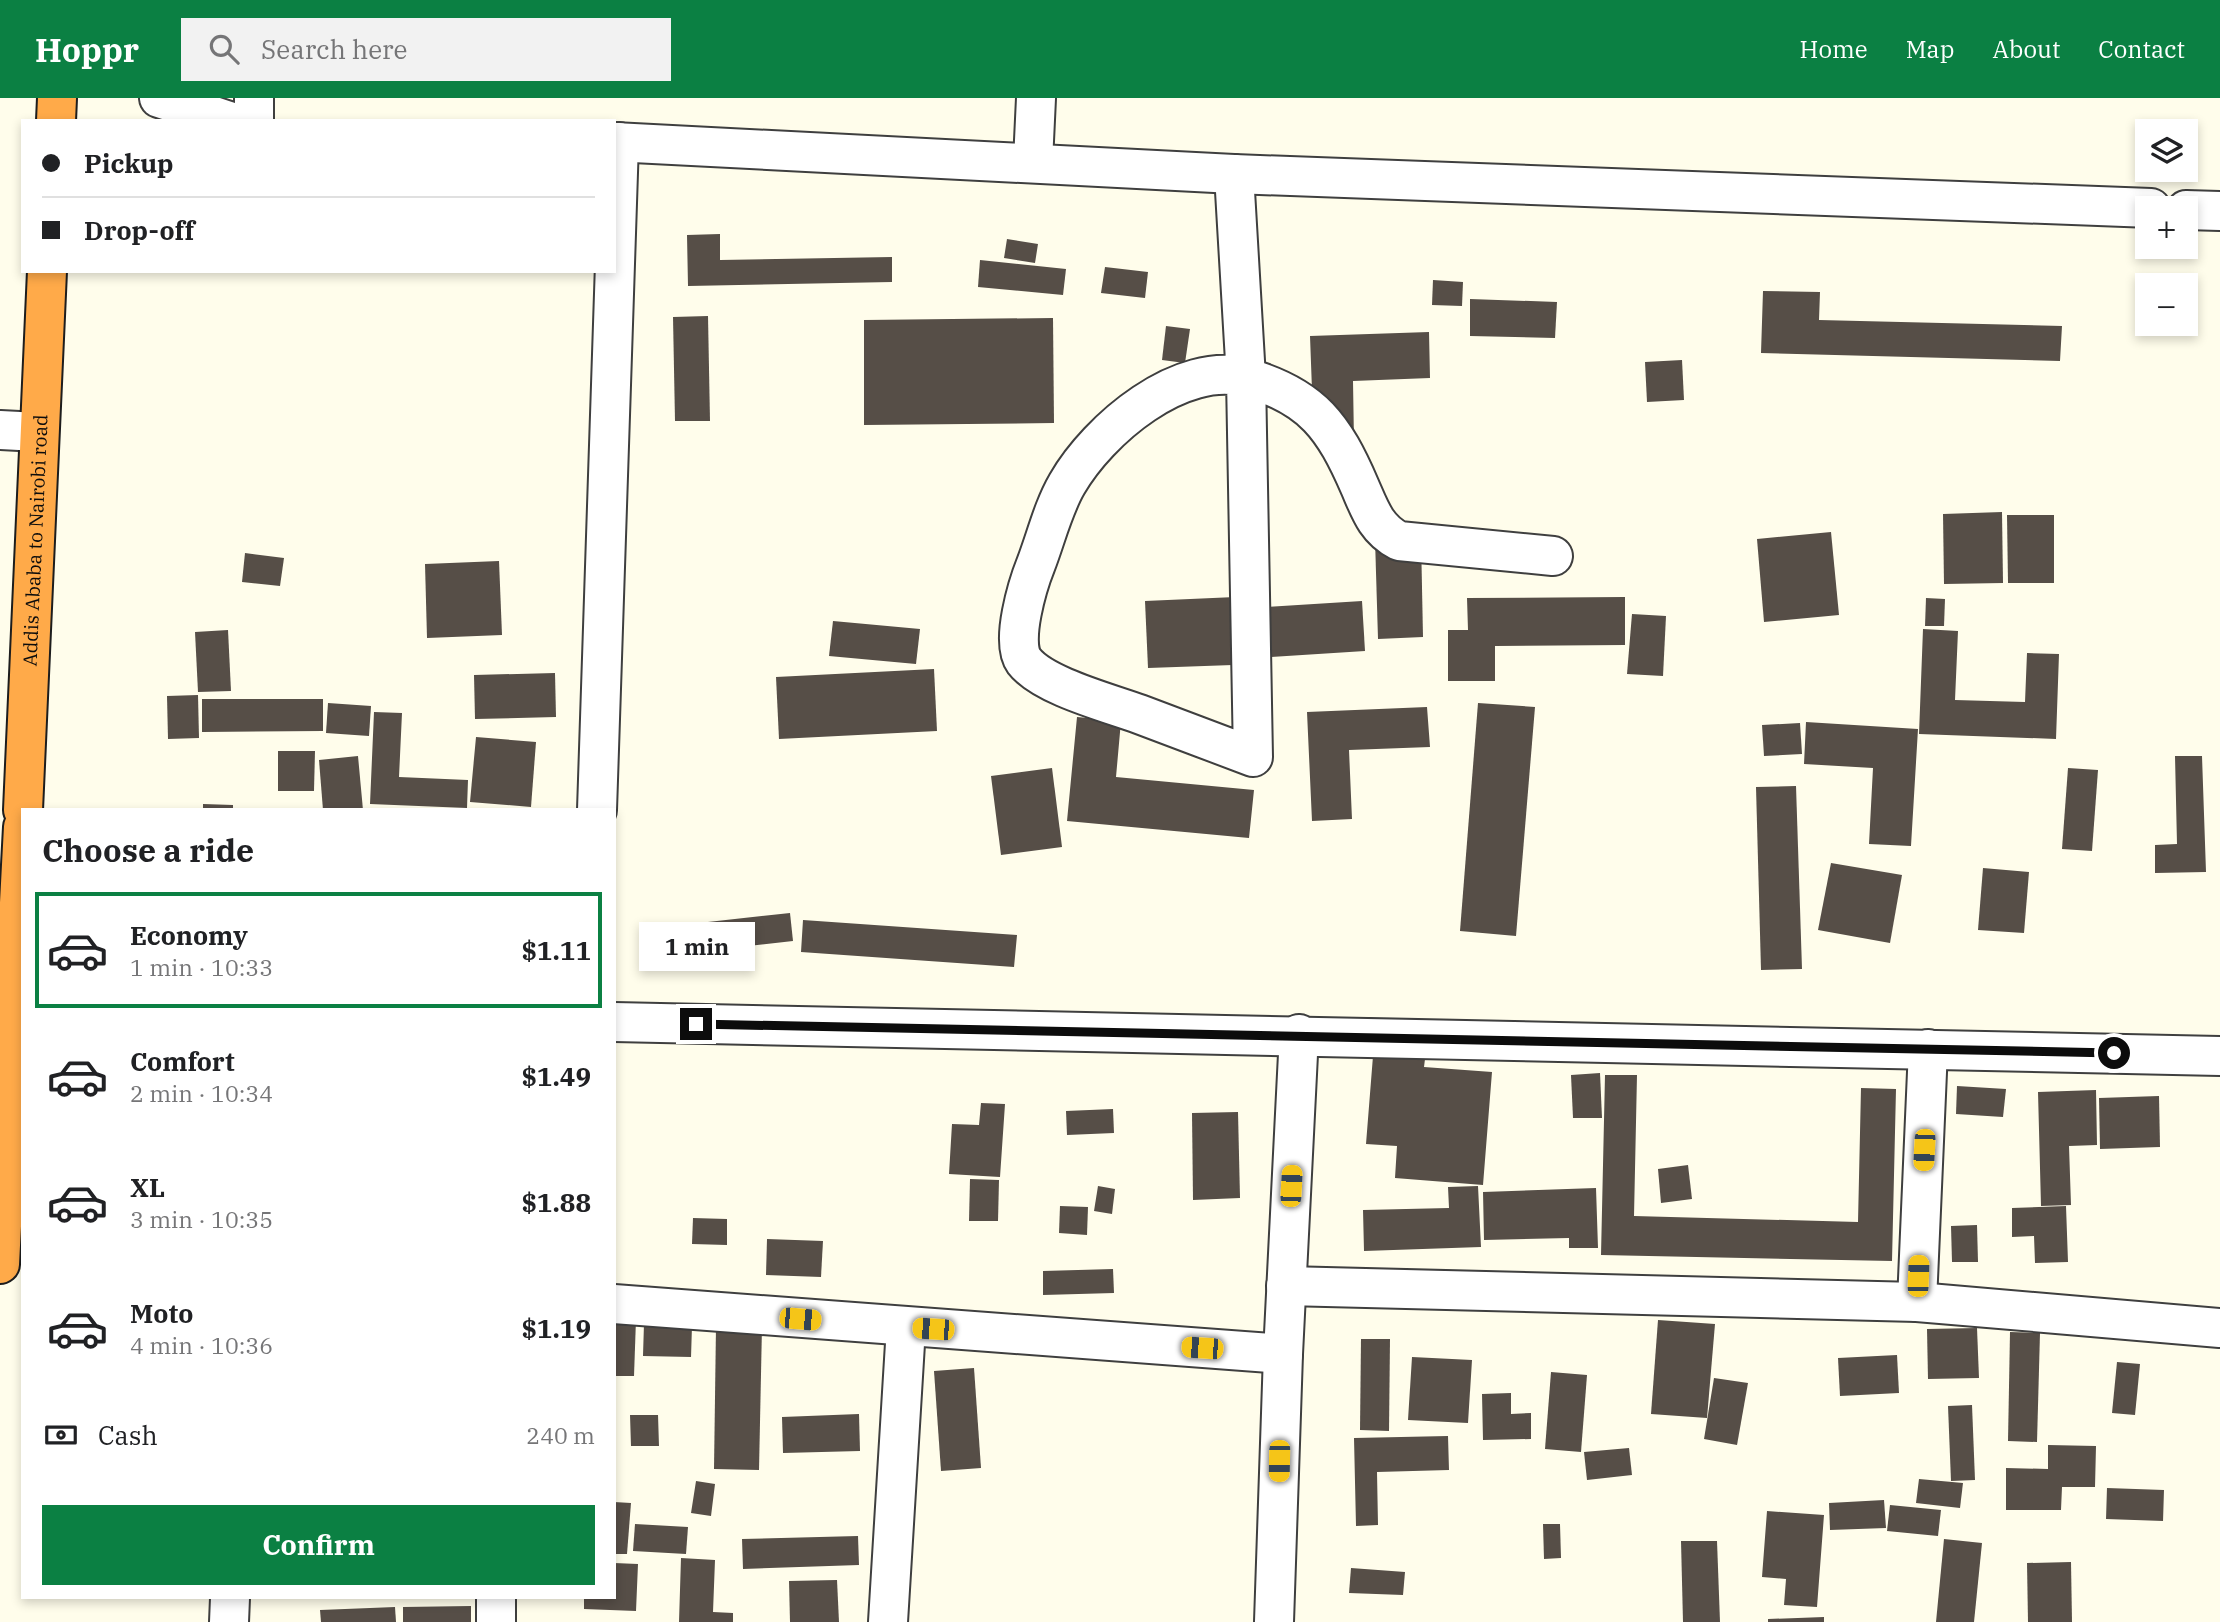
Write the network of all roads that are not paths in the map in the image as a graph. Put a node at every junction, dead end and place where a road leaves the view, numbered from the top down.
1 (57, 98) edge
2 (159, 98) edge
3 (254, 98) edge
4 (1036, 98) edge
5 (56, 119) edge
6 (223, 119) edge
7 (254, 119) edge
8 (617, 142) edge
9 (1033, 162) junction
10 (1234, 174) junction
11 (616, 175) edge
12 (2135, 207) edge
13 (2198, 210) edge
14 (2220, 211) edge
15 (47, 273) edge
16 (613, 273) edge
17 (1246, 378) junction
18 (0, 430) edge
19 (38, 432) junction
20 (1553, 556) dead end
21 (23, 808) edge
22 (597, 808) edge
23 (0, 839) edge
24 (21, 840) edge
25 (21, 893) edge
26 (19, 998) edge
27 (616, 1022) edge
28 (1299, 1034) junction
29 (1928, 1049) junction
30 (2220, 1056) edge
31 (2, 1181) edge
32 (0, 1264) edge
33 (1286, 1286) junction
34 (1917, 1302) junction
35 (616, 1304) edge
36 (906, 1327) junction
37 (2220, 1328) edge
38 (1283, 1354) junction
39 (230, 1599) edge
40 (496, 1599) edge
41 (229, 1622) edge
42 (496, 1622) edge
43 (888, 1622) edge
44 (1274, 1622) edge

1 - 5 highway
2 - 6 street
3 - 7 street
4 - 9 street
8 - 9 street
8 - 11 street
9 - 10 street
10 - 12 street
10 - 17 street
13 - 14 street
15 - 19 highway, Addis Ababa to Nairobi road
16 - 22 street
17 - 17 street
17 - 20 street
18 - 19 street
19 - 21 highway, Addis Ababa to Nairobi road
23 - 24 street
25 - 26 highway
26 - 31 highway
27 - 28 street
28 - 29 street
28 - 33 street
29 - 30 street
29 - 34 street
31 - 32 highway
33 - 34 street
33 - 38 street
34 - 37 street
35 - 36 street
36 - 38 street
36 - 43 street
38 - 44 street
39 - 41 street
40 - 42 street

